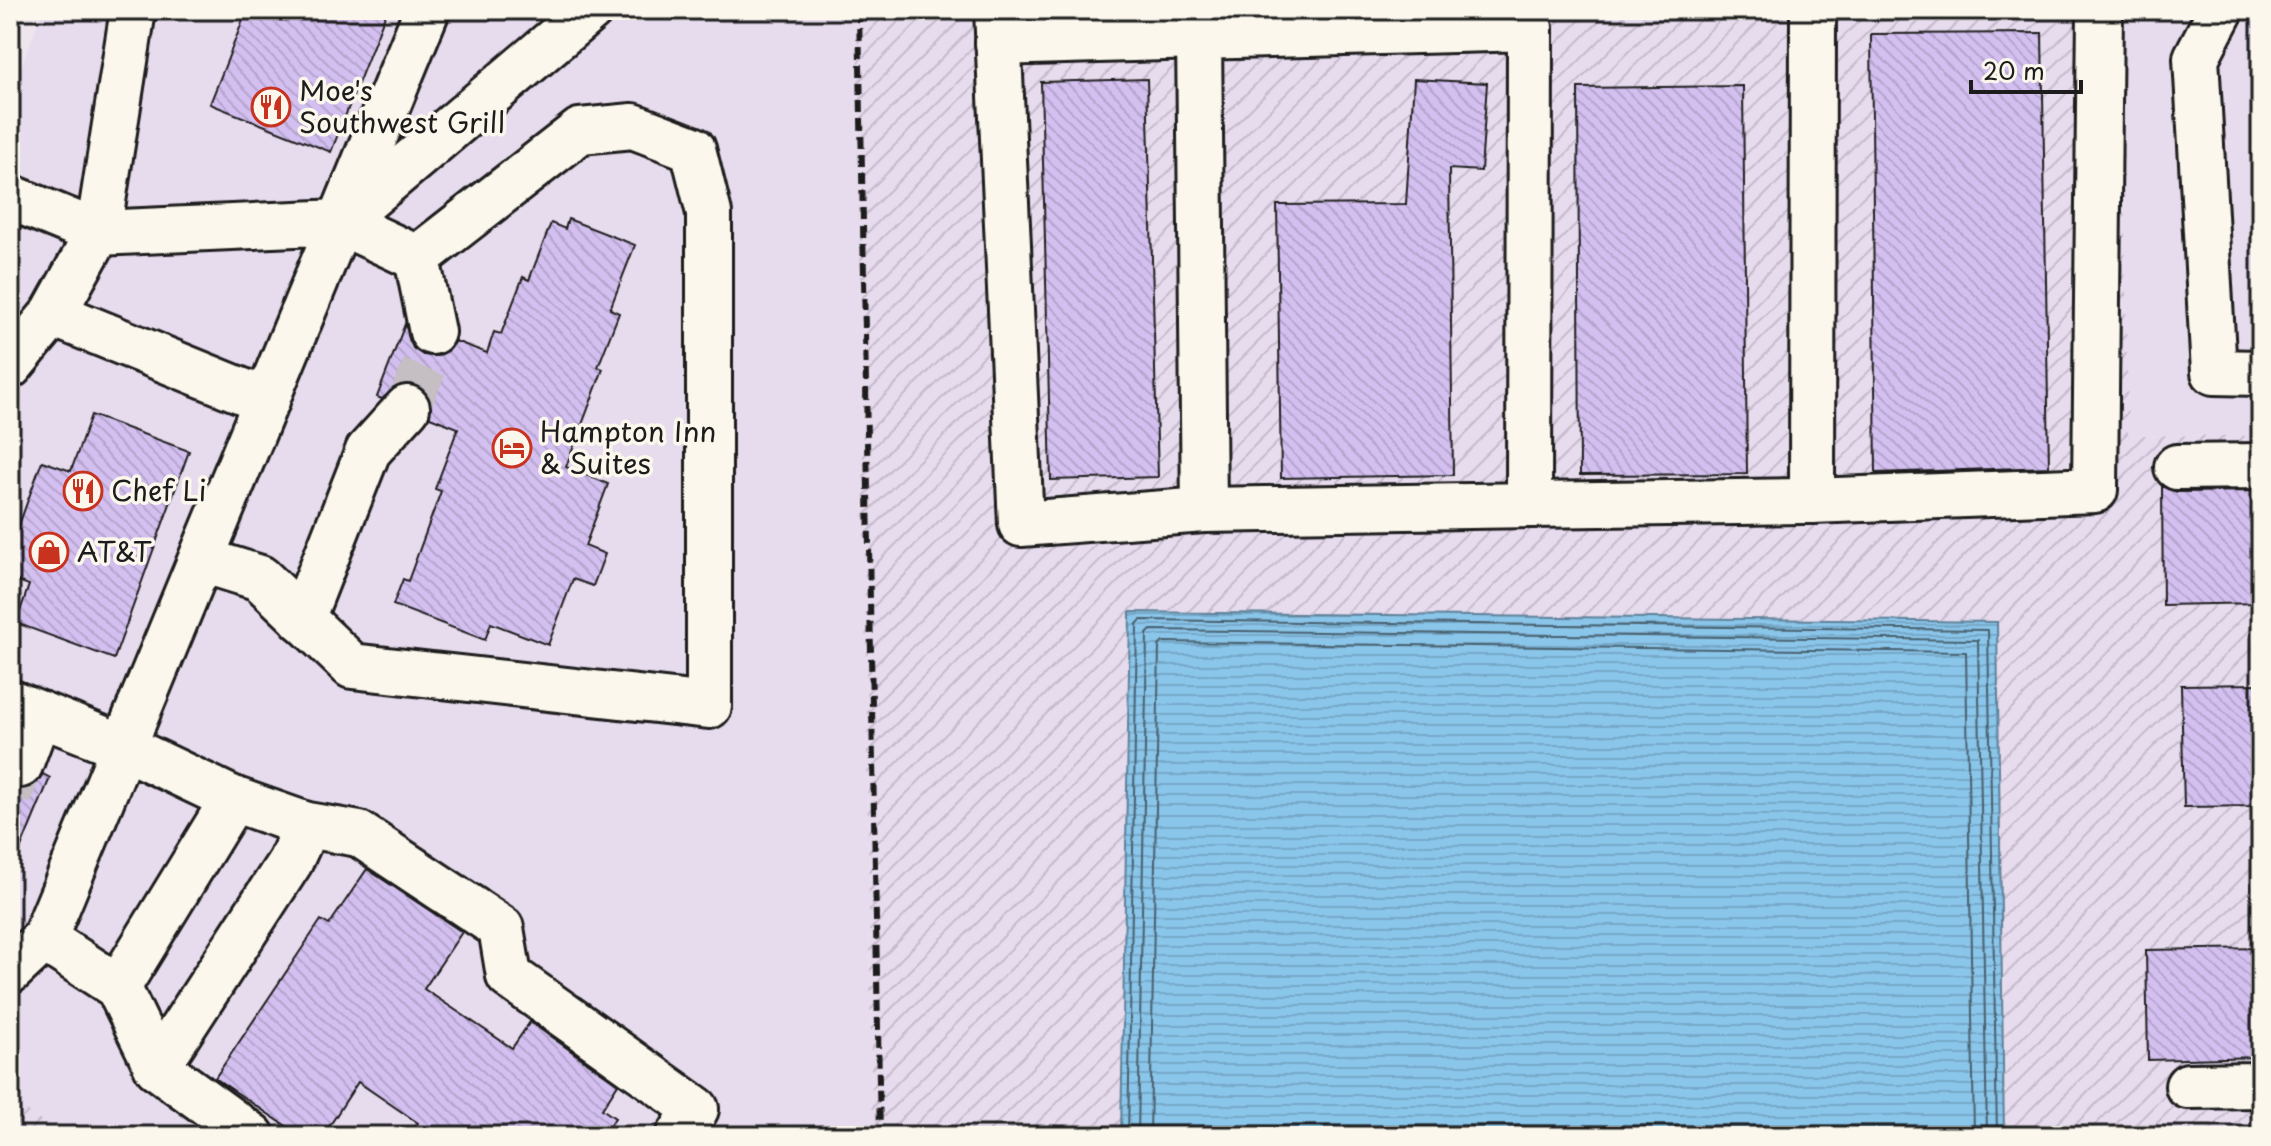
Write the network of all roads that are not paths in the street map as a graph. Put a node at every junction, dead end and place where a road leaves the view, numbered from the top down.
1 (133, 10) edge
2 (427, 10) edge
3 (590, 10) edge
4 (1813, 10) edge
5 (2100, 10) edge
6 (2221, 10) edge
7 (1541, 19) edge
8 (1199, 23) edge
9 (998, 26) edge
10 (10, 197) edge
11 (340, 222) junction
12 (98, 233) junction
13 (417, 258) junction
14 (53, 314) junction
15 (432, 332) tunnel mouth
16 (10, 366) edge
17 (2261, 373) edge
18 (267, 401) junction
19 (407, 408) tunnel mouth
20 (2261, 466) edge
21 (2177, 467) dead end
22 (1812, 501) junction
23 (1529, 505) junction
24 (1204, 510) junction
25 (202, 560) junction
26 (302, 619) junction
27 (25, 708) edge
28 (126, 748) junction
29 (20, 765) tunnel mouth
30 (233, 799) junction
31 (307, 825) junction
32 (44, 939) junction
33 (10, 971) edge
34 (118, 987) junction
35 (157, 1067) junction
36 (2261, 1085) edge
37 (2188, 1086) dead end
38 (252, 1136) edge
39 (679, 1136) edge

1 - 12 lane
2 - 11 lane
3 - 11 lane
4 - 22 lane
5 - 22 lane
6 - 17 lane
7 - 8 lane
7 - 23 lane
8 - 9 lane
8 - 24 lane
9 - 24 lane
10 - 12 lane
11 - 12 lane
11 - 13 lane
11 - 18 lane
12 - 14 lane
13 - 15 lane
13 - 26 lane
14 - 16 lane
14 - 18 lane
18 - 25 lane
19 - 26 lane
20 - 21 lane
22 - 23 lane
23 - 24 lane
25 - 26 lane
25 - 28 lane
27 - 28 lane
27 - 29 lane
28 - 30 lane
28 - 32 lane
30 - 31 lane
30 - 34 lane
31 - 35 lane
31 - 39 lane
32 - 33 lane
32 - 34 lane
34 - 35 lane
35 - 38 lane
36 - 37 lane

